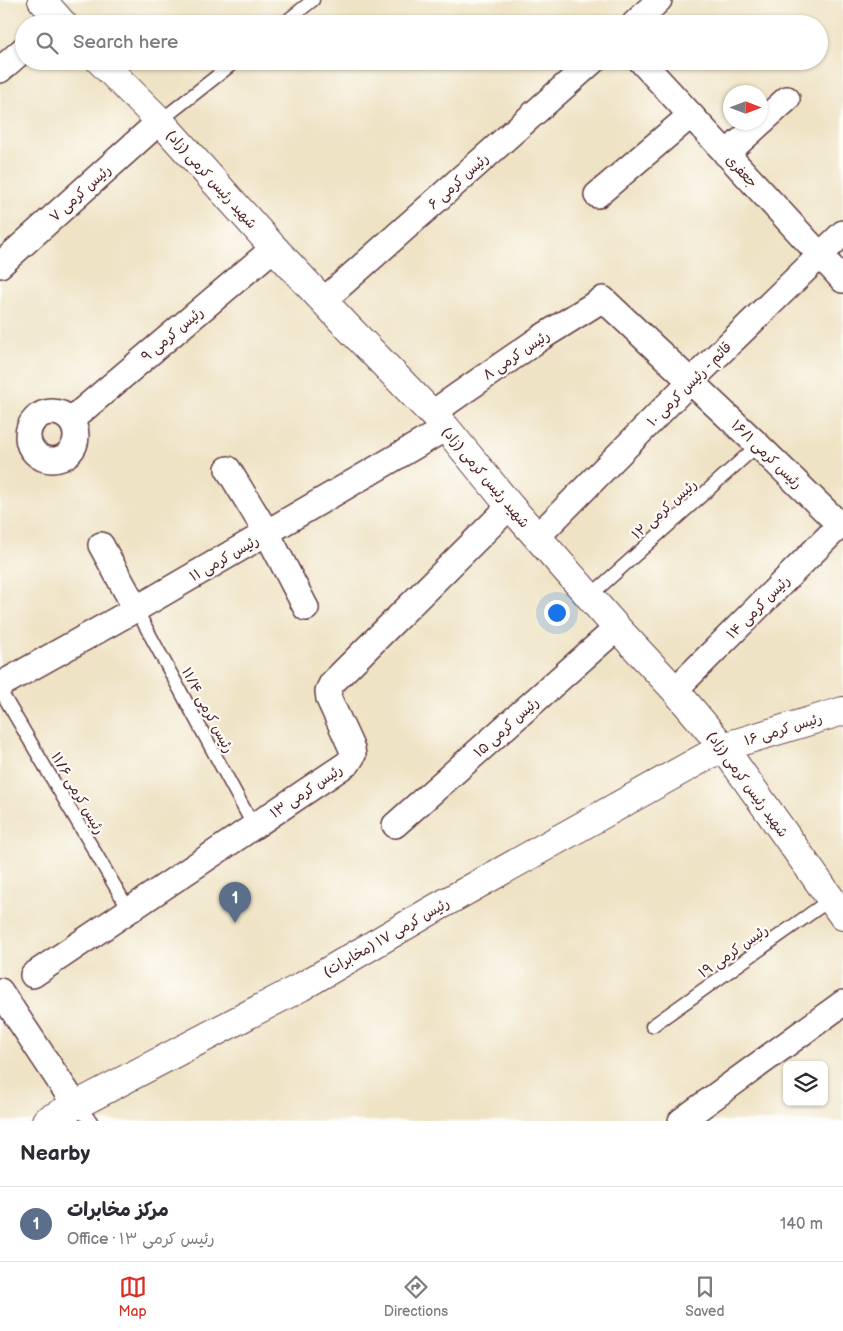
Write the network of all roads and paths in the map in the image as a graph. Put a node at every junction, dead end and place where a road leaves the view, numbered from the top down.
1 (313, 0) edge
2 (659, 0) edge
3 (294, 15) edge
4 (643, 15) edge
5 (15, 57) edge
6 (0, 70) edge
7 (109, 70) edge
8 (225, 70) edge
9 (583, 70) edge
10 (649, 70) edge
11 (787, 99) dead end
12 (690, 115) junction
13 (160, 121) junction
14 (726, 154) junction
15 (597, 195) dead end
16 (843, 233) edge
17 (274, 248) junction
18 (820, 256) junction
19 (0, 265) edge
20 (843, 280) edge
21 (603, 299) joint
22 (323, 302) junction
23 (690, 382) junction
24 (71, 420) dead end
25 (439, 421) junction
26 (758, 445) junction
27 (228, 469) dead end
28 (510, 506) junction
29 (842, 526) edge
30 (267, 533) junction
31 (537, 537) junction
32 (101, 545) dead end
33 (590, 596) junction
34 (306, 608) dead end
35 (136, 609) junction
36 (617, 628) junction
37 (0, 685) edge
38 (0, 690) edge
39 (676, 690) junction
40 (843, 711) edge
41 (723, 747) junction
42 (253, 826) junction
43 (395, 826) dead end
44 (837, 908) edge
45 (129, 910) junction
46 (33, 975) dead end
47 (0, 991) edge
48 (843, 1003) edge
49 (652, 1026) dead end
50 (83, 1113) edge
51 (46, 1121) edge
52 (681, 1121) edge

1 - 3 lane
2 - 4 street
5 - 6 street
7 - 13 main road, شهید رئیس کرمی (زاد)
8 - 13 lane
9 - 22 street, رئیس کرمی ۶
10 - 12 street, جعفری
11 - 14 street
12 - 14 street, جعفری
12 - 15 street
13 - 17 main road, شهید رئیس کرمی (زاد)
13 - 19 street, رئیس کرمی ۷
14 - 18 street, جعفری
16 - 18 street, قائم - رئیس کرمی ۱۰
17 - 22 main road, شهید رئیس کرمی (زاد)
17 - 24 street, رئیس کرمی ۹
18 - 20 street, جعفری
18 - 23 street, قائم - رئیس کرمی ۱۰
21 - 23 street, رئیس کرمی ۱۶/۱
21 - 25 street, رئیس کرمی ۸
22 - 25 main road, شهید رئیس کرمی (زاد)
23 - 26 street, رئیس کرمی ۱۶/۱
23 - 31 street, قائم - رئیس کرمی ۱۰
25 - 28 main road, شهید رئیس کرمی (زاد)
25 - 30 street, رئیس کرمی ۱۱
26 - 29 street, رئیس کرمی ۱۶/۱
26 - 33 lane, رئیس کرمی ۱۲
27 - 30 street
28 - 31 main road, شهید رئیس کرمی (زاد)
28 - 42 street, رئیس کرمی ۱۳
29 - 39 street, رئیس کرمی ۱۴
30 - 34 street
30 - 35 street, رئیس کرمی ۱۱
31 - 33 main road, شهید رئیس کرمی (زاد)
32 - 35 street
33 - 36 main road, شهید رئیس کرمی (زاد)
35 - 37 street, رئیس کرمی ۱۱
35 - 42 lane, رئیس کرمی ۱۱/۴
36 - 39 main road, شهید رئیس کرمی (زاد)
36 - 43 street, رئیس کرمی ۱۵
38 - 45 lane, رئیس کرمی ۱۱/۶
39 - 41 main road, شهید رئیس کرمی (زاد)
40 - 41 main road, رئیس کرمی ۱۶
41 - 44 main road, شهید رئیس کرمی (زاد)
41 - 50 main road, رئیس کرمی ۱۷ (مخابرات)
42 - 45 street, رئیس کرمی ۱۳
44 - 49 lane, رئیس کرمی ۱۹
45 - 46 street, رئیس کرمی ۱۳
47 - 50 street
48 - 52 street
50 - 51 main road, رئیس کرمی ۱۷ (مخابرات)

